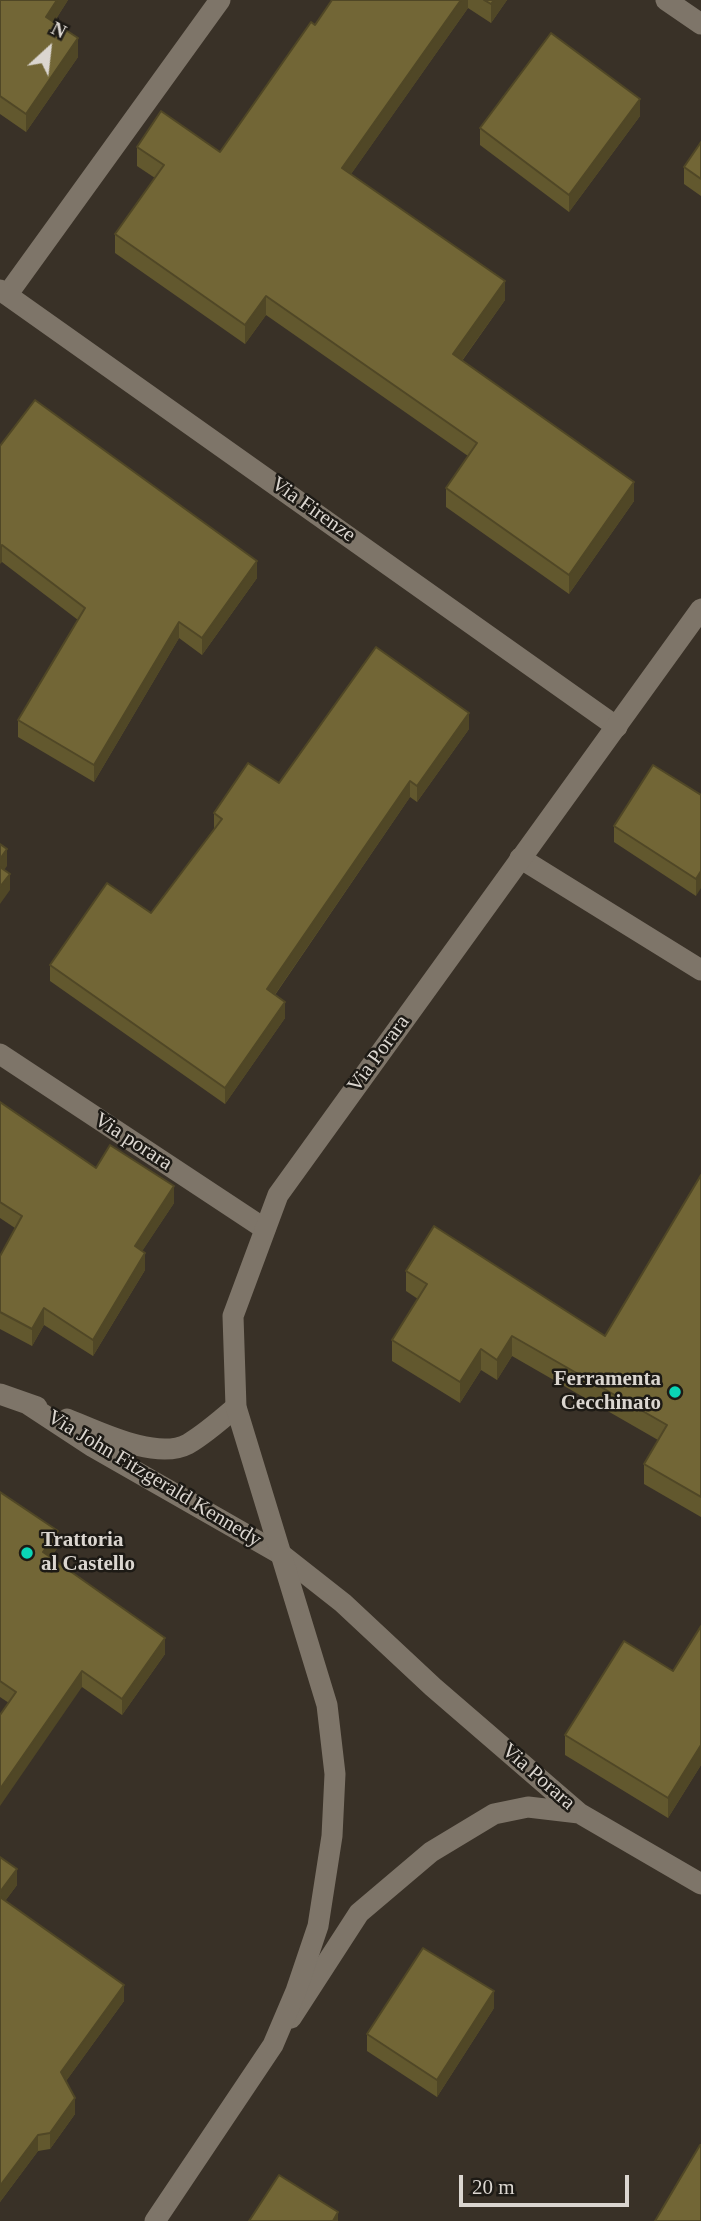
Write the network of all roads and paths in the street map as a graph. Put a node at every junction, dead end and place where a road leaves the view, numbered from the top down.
1 (220, 0) edge
2 (666, 0) edge
3 (701, 24) edge
4 (3, 292) edge
5 (701, 609) edge
6 (617, 727) junction
7 (520, 858) junction
8 (701, 970) edge
9 (0, 1054) edge
10 (265, 1229) junction
11 (0, 1394) edge
12 (26, 1403) junction
13 (236, 1407) junction
14 (282, 1555) junction
15 (579, 1813) junction
16 (701, 1884) edge
17 (273, 2045) junction
18 (155, 2221) edge

1 - 4 street, Via Firenze
2 - 3 street
4 - 6 street, Via Firenze
5 - 6 street, Via Porara
6 - 7 street, Via Porara
7 - 8 street
7 - 10 street, Via Porara
9 - 10 street, Via porara
10 - 13 street, Via Porara
11 - 12 street, Via John Fitzgerald Kennedy
12 - 13 street, Via John Fitzgerald Kennedy
12 - 14 street, Via John Fitzgerald Kennedy
13 - 14 street, Via Porara
14 - 15 street, Via Porara
14 - 17 street, Via Porara
15 - 16 street
15 - 17 street, Via Porara
17 - 18 street, Via Porara

